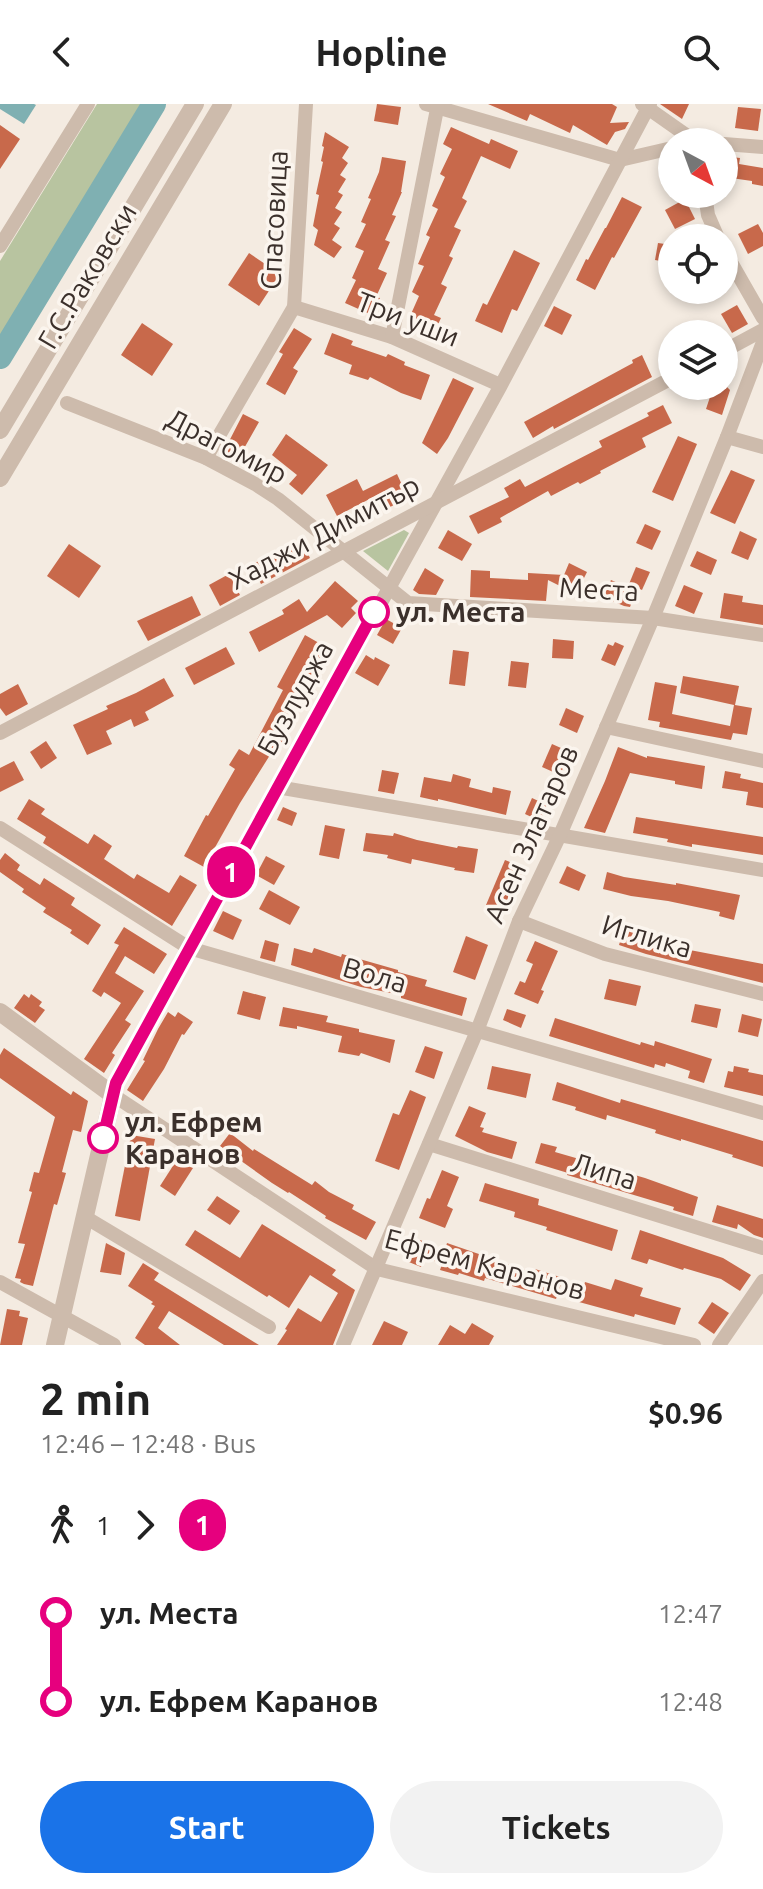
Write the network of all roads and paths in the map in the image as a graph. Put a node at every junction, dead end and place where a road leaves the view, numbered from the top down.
1 (87, 104) edge
2 (195, 104) edge
3 (223, 104) edge
4 (306, 104) edge
5 (434, 105) edge
6 (646, 105) edge
7 (677, 128) edge
8 (738, 145) edge
9 (763, 147) edge
10 (658, 151) edge
11 (620, 160) junction
12 (0, 246) edge
13 (738, 274) edge
14 (294, 307) junction
15 (763, 318) edge
16 (763, 330) edge
17 (392, 337) junction
18 (763, 342) edge
19 (738, 343) edge
20 (500, 385) junction
21 (658, 385) edge
22 (67, 403) dead end
23 (0, 430) edge
24 (727, 437) junction
25 (763, 447) edge
26 (206, 458) junction
27 (0, 478) edge
28 (435, 504) junction
29 (343, 551) junction
30 (388, 587) junction
31 (653, 618) junction
32 (763, 635) edge
33 (606, 727) junction
34 (0, 733) edge
35 (763, 761) edge
36 (277, 787) junction
37 (0, 828) edge
38 (560, 835) junction
39 (763, 870) edge
40 (519, 921) junction
41 (189, 948) junction
42 (763, 994) edge
43 (0, 1012) edge
44 (477, 1031) junction
45 (113, 1095) junction
46 (763, 1113) edge
47 (429, 1144) junction
48 (85, 1217) junction
49 (763, 1248) edge
50 (377, 1269) junction
51 (763, 1281) edge
52 (0, 1282) edge
53 (62, 1315) junction
54 (269, 1327) dead end
55 (55, 1345) edge
56 (114, 1345) edge
57 (343, 1345) edge
58 (694, 1345) edge
59 (719, 1345) edge

1 - 12 street
2 - 23 street, Г.С.Раковски
3 - 27 street, Г.С.Раковски
4 - 14 street, Спасовица
5 - 11 street
5 - 17 street
6 - 7 street
6 - 11 street, Бузлуджа
8 - 9 street
10 - 11 street
11 - 20 street, Бузлуджа
13 - 15 street
14 - 17 street, Три уши
14 - 26 street, Спасовица
16 - 19 street
17 - 20 street, Три уши
18 - 24 street, Асен Златаров
20 - 28 street, Бузлуджа
21 - 28 street, Хаджи Димитър
22 - 26 street, Драгомир
24 - 25 street
24 - 31 street, Асен Златаров
26 - 29 street, Драгомир
28 - 29 street, Хаджи Димитър
28 - 30 street, Бузлуджа
29 - 30 street, Драгомир
29 - 34 street, Хаджи Димитър
30 - 31 street, Места
30 - 36 street, Бузлуджа
31 - 32 street, Места
31 - 33 street, Асен Златаров
33 - 35 street
33 - 38 street, Асен Златаров
36 - 38 street
36 - 41 street, Бузлуджа
37 - 41 street, Вола
38 - 39 street
38 - 40 street, Асен Златаров
40 - 42 street, Иглика
40 - 44 street, Асен Златаров
41 - 44 street, Вола
41 - 45 street, Бузлуджа
43 - 45 street, Ефрем Каранов
44 - 46 street, Вола
44 - 47 street, Асен Златаров
45 - 48 street, Бузлуджа
45 - 50 street, Ефрем Каранов
47 - 49 street, Липа
47 - 50 street, Асен Златаров
48 - 53 street, Бузлуджа
48 - 54 street
50 - 57 street, Асен Златаров
50 - 58 street, Ефрем Каранов
51 - 59 street
52 - 53 street
53 - 55 street, Бузлуджа
53 - 56 street

